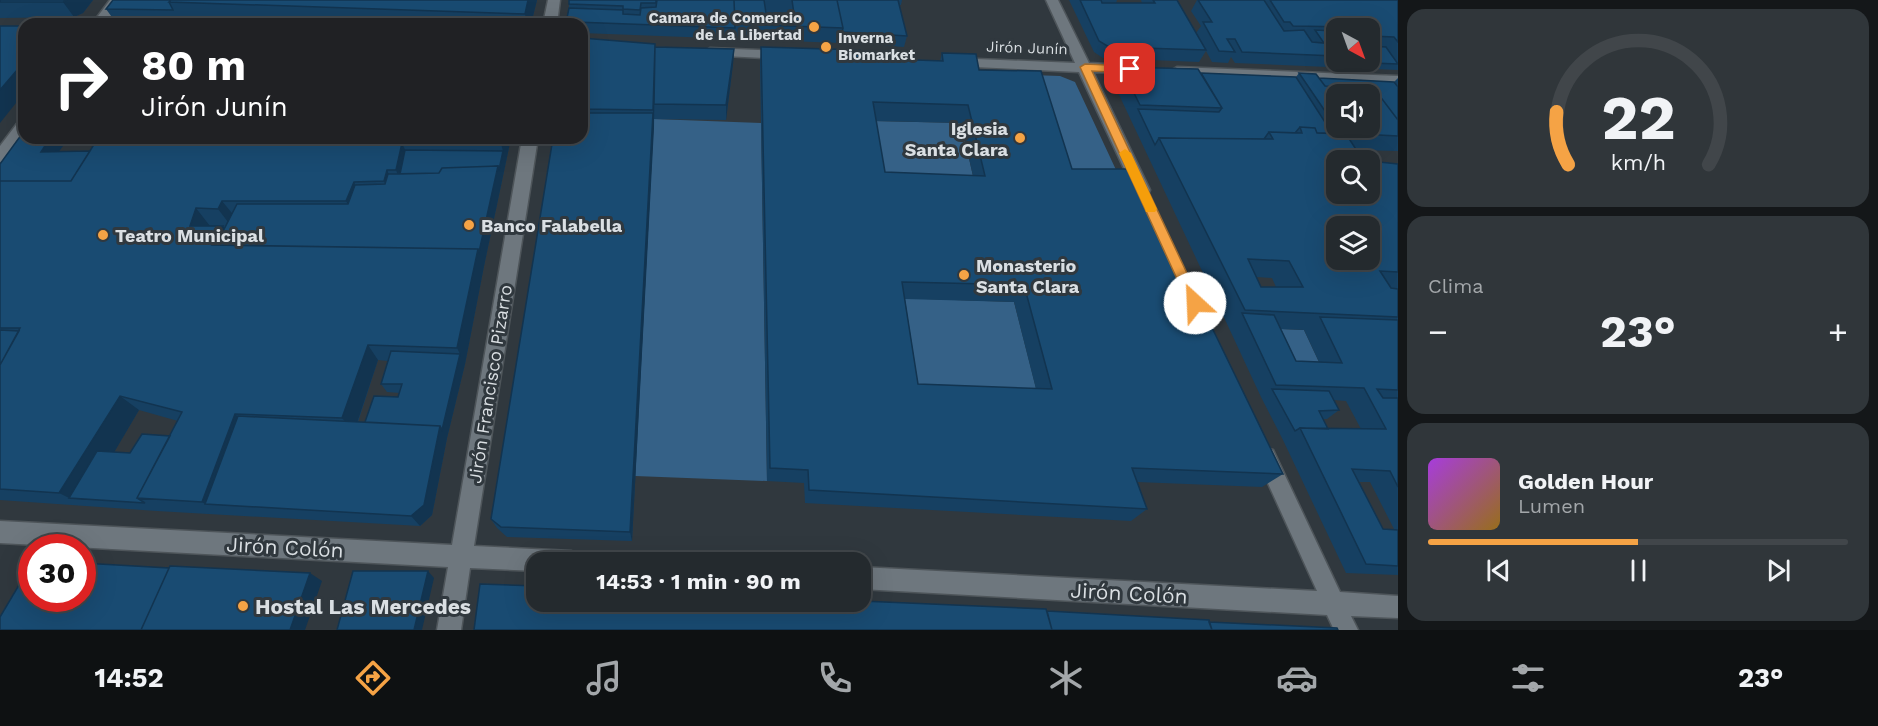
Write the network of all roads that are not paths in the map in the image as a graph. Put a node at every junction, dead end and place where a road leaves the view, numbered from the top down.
1 (117, 0) edge
2 (554, 0) edge
3 (1053, 0) edge
4 (104, 18) edge
5 (550, 18) edge
6 (690, 52) edge
7 (798, 56) edge
8 (942, 62) edge
9 (1085, 67) junction
10 (1398, 81) edge
11 (18, 132) edge
12 (529, 144) edge
13 (0, 157) edge
14 (1150, 207) edge
15 (1259, 443) edge
16 (0, 532) edge
17 (462, 557) junction
18 (526, 560) edge
19 (871, 579) edge
20 (1334, 604) junction
21 (1398, 607) edge
22 (449, 630) edge
23 (1346, 630) edge

1 - 4 street
2 - 5 street
3 - 9 street
6 - 7 street
8 - 9 street, Jirón Junín
9 - 10 street, Jirón Junín
9 - 14 street
11 - 13 street
12 - 17 street, Jirón Francisco Pizarro
15 - 20 street
16 - 17 street, Jirón Colón
17 - 18 street, Jirón Colón
17 - 22 street, Jirón Francisco Pizarro
19 - 20 street, Jirón Colón
20 - 21 street, Jirón Colón
20 - 23 street

